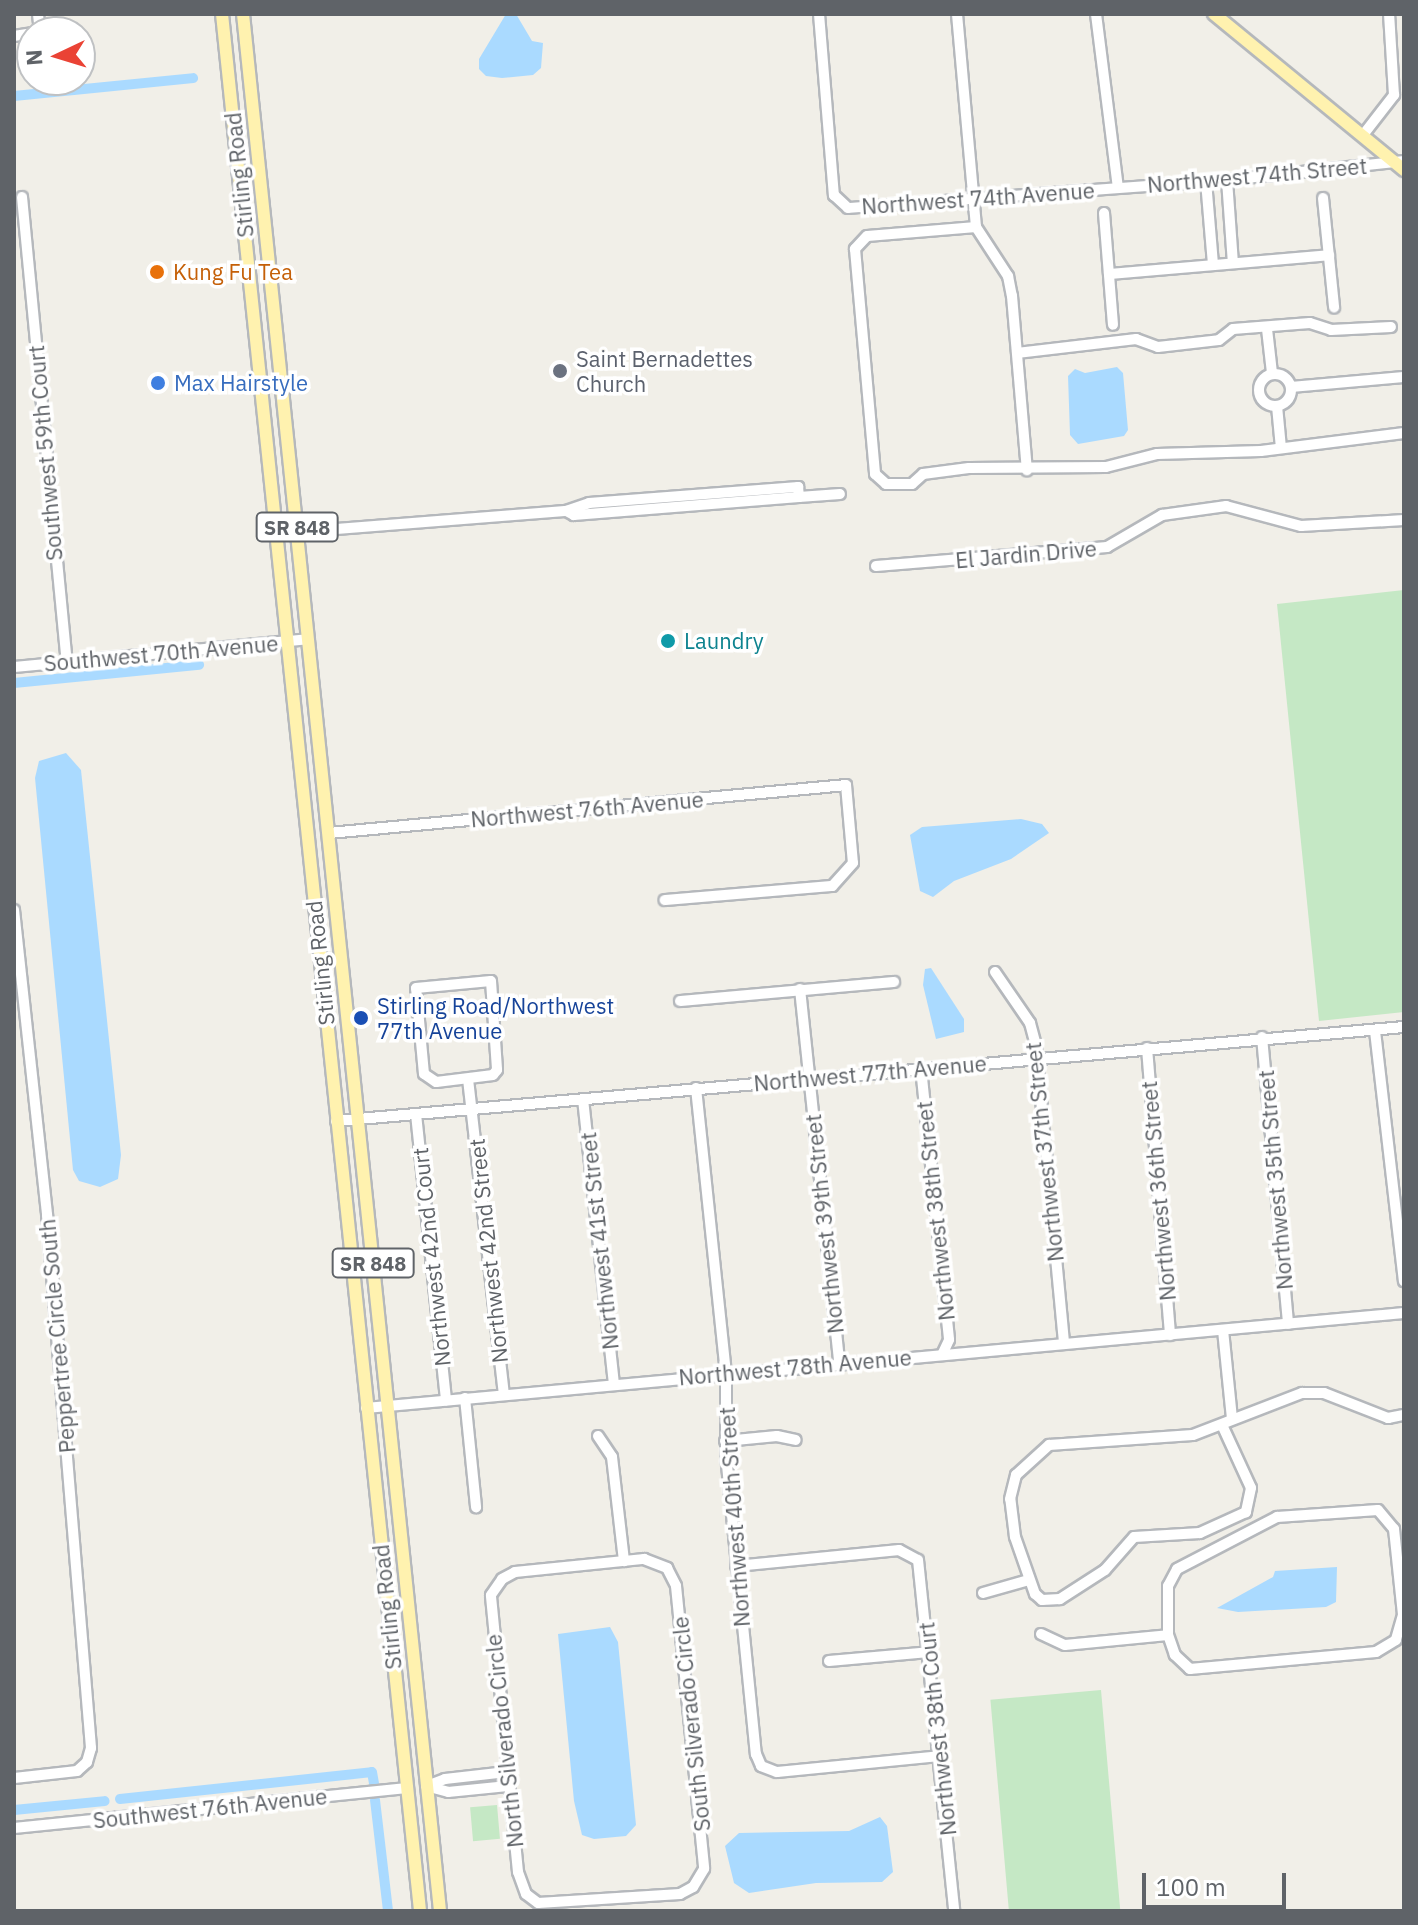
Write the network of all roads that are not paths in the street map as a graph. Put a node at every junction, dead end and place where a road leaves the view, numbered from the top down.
1 (222, 14) edge
2 (243, 14) edge
3 (819, 14) edge
4 (957, 14) edge
5 (1096, 14) edge
6 (1214, 14) edge
7 (1389, 14) edge
8 (1398, 50) edge
9 (1363, 135) junction
10 (1401, 164) edge
11 (1227, 180) junction
12 (1206, 181) junction
13 (1118, 187) junction
14 (974, 196) junction
15 (22, 197) dead end
16 (1323, 198) dead end
17 (1104, 213) dead end
18 (976, 227) junction
19 (1329, 255) junction
20 (1233, 263) junction
21 (1213, 265) junction
22 (1109, 274) junction
23 (1334, 307) dead end
24 (1113, 325) dead end
25 (1391, 327) dead end
26 (1267, 329) junction
27 (1017, 353) junction
28 (1272, 373) junction
29 (1404, 377) edge
30 (1291, 387) junction
31 (1277, 406) junction
32 (285, 415) junction
33 (264, 416) junction
34 (1404, 433) edge
35 (1281, 448) junction
36 (1027, 470) junction
37 (840, 494) dead end
38 (1404, 520) edge
39 (297, 532) junction
40 (876, 566) dead end
41 (308, 639) junction
42 (288, 641) junction
43 (67, 661) junction
44 (14, 667) edge
45 (329, 833) junction
46 (665, 900) dead end
47 (14, 910) edge
48 (995, 972) dead end
49 (894, 982) dead end
50 (800, 989) junction
51 (680, 1001) dead end
52 (1404, 1027) edge
53 (1375, 1031) junction
54 (1262, 1037) junction
55 (1147, 1048) junction
56 (1037, 1059) junction
57 (921, 1068) junction
58 (808, 1078) junction
59 (468, 1079) junction
60 (696, 1088) junction
61 (583, 1099) junction
62 (471, 1109) junction
63 (416, 1114) junction
64 (358, 1119) junction
65 (336, 1121) junction
66 (1404, 1281) edge
67 (1404, 1313) edge
68 (1288, 1324) junction
69 (1223, 1330) junction
70 (1170, 1335) junction
71 (1064, 1343) junction
72 (943, 1353) junction
73 (839, 1362) junction
74 (726, 1372) junction
75 (614, 1383) junction
76 (504, 1394) junction
77 (465, 1398) junction
78 (446, 1400) junction
79 (388, 1407) junction
80 (366, 1408) junction
81 (1404, 1415) edge
82 (1228, 1423) junction
83 (598, 1436) dead end
84 (796, 1440) dead end
85 (725, 1441) junction
86 (476, 1507) dead end
87 (624, 1561) junction
88 (736, 1566) junction
89 (1029, 1580) junction
90 (983, 1593) dead end
91 (1403, 1615) edge
92 (1041, 1634) dead end
93 (1168, 1635) junction
94 (929, 1652) junction
95 (829, 1661) dead end
96 (939, 1756) junction
97 (404, 1762) junction
98 (507, 1772) junction
99 (14, 1778) edge
100 (426, 1786) junction
101 (508, 1786) junction
102 (407, 1788) junction
103 (14, 1828) edge
104 (530, 1898) joint
105 (420, 1911) edge
106 (440, 1911) edge
107 (954, 1911) edge

1 - 33 main road, Stirling Road / SR 848
2 - 32 main road, Stirling Road / SR 848
3 - 14 street, Northwest 74th Avenue
4 - 14 street
5 - 13 street
6 - 9 main road
7 - 8 street
8 - 9 street
9 - 10 main road
10 - 11 street, Northwest 74th Street
11 - 12 street, Northwest 74th Street
11 - 20 street
12 - 13 street, Northwest 74th Street
12 - 21 street
13 - 14 street, Northwest 74th Avenue
14 - 18 street
15 - 43 street, Southwest 59th Court
16 - 19 street
17 - 22 street
18 - 27 street
18 - 36 street
19 - 20 street
19 - 23 street
20 - 21 street
21 - 22 street
22 - 24 street
25 - 26 street
26 - 27 street
26 - 28 street
27 - 36 street
28 - 30 street
28 - 31 street
29 - 30 street
30 - 31 street
31 - 35 street
32 - 33 main road
32 - 39 main road, Stirling Road / SR 848
33 - 42 main road, Stirling Road / SR 848
34 - 35 street
35 - 36 street
37 - 39 street
38 - 40 street, El Jardin Drive
39 - 41 main road, Stirling Road / SR 848
41 - 42 street, Southwest 70th Avenue
41 - 45 main road, Stirling Road / SR 848
42 - 43 street, Southwest 70th Avenue
42 - 65 main road, Stirling Road / SR 848
43 - 44 street, Southwest 70th Avenue
45 - 46 street, Northwest 76th Avenue
45 - 64 main road, Stirling Road / SR 848
47 - 99 street, Peppertree Circle South
48 - 56 street, Northwest 37th Street
49 - 50 street
50 - 51 street
50 - 58 street, Northwest 39th Street
52 - 53 street, Northwest 77th Avenue
53 - 54 street, Northwest 77th Avenue
53 - 66 street
54 - 55 street, Northwest 77th Avenue
54 - 68 street, Northwest 35th Street
55 - 56 street, Northwest 77th Avenue
55 - 70 street, Northwest 36th Street
56 - 57 street, Northwest 77th Avenue
56 - 71 street, Northwest 37th Street
57 - 58 street, Northwest 77th Avenue
57 - 72 street, Northwest 38th Street
58 - 60 street, Northwest 77th Avenue
58 - 73 street, Northwest 39th Street
59 - 59 street
59 - 62 street, Northwest 42nd Street
60 - 61 street, Northwest 77th Avenue
60 - 74 street, Northwest 40th Street
61 - 62 street, Northwest 77th Avenue
61 - 75 street, Northwest 41st Street
62 - 63 street, Northwest 77th Avenue
62 - 76 street, Northwest 42nd Street
63 - 64 street, Northwest 77th Avenue
63 - 78 street, Northwest 42nd Court
64 - 65 street, Northwest 77th Avenue
64 - 79 main road, Stirling Road / SR 848
65 - 80 main road, Stirling Road / SR 848
67 - 68 street, Northwest 78th Avenue
68 - 69 street, Northwest 78th Avenue
69 - 70 street, Northwest 78th Avenue
69 - 82 street
70 - 71 street, Northwest 78th Avenue
71 - 72 street, Northwest 78th Avenue
72 - 73 street, Northwest 78th Avenue
73 - 74 street, Northwest 78th Avenue
74 - 75 street, Northwest 78th Avenue
74 - 85 street, Northwest 40th Street
75 - 76 street, Northwest 78th Avenue
76 - 77 street, Northwest 78th Avenue
77 - 78 street, Northwest 78th Avenue
77 - 86 street
78 - 79 street, Northwest 78th Avenue
79 - 80 street, Northwest 78th Avenue
79 - 100 main road, Stirling Road / SR 848
80 - 97 main road, Stirling Road / SR 848
81 - 82 street
82 - 89 street
82 - 89 street
83 - 87 street
84 - 85 street
85 - 88 street, Northwest 40th Street
87 - 98 street, North Silverado Circle
87 - 104 street, South Silverado Circle
88 - 94 street, Northwest 38th Court
88 - 96 street, Northwest 40th Street
89 - 90 street
91 - 93 street
91 - 93 street
92 - 93 street
94 - 95 street
94 - 96 street, Northwest 38th Court
96 - 107 street, Northwest 38th Court
97 - 100 main road
97 - 102 main road, Stirling Road / SR 848
98 - 100 street
98 - 101 street, North Silverado Circle
100 - 101 street
100 - 106 main road, Stirling Road / SR 848
101 - 104 street, North Silverado Circle
102 - 103 street, Southwest 76th Avenue
102 - 105 main road, Stirling Road / SR 848

